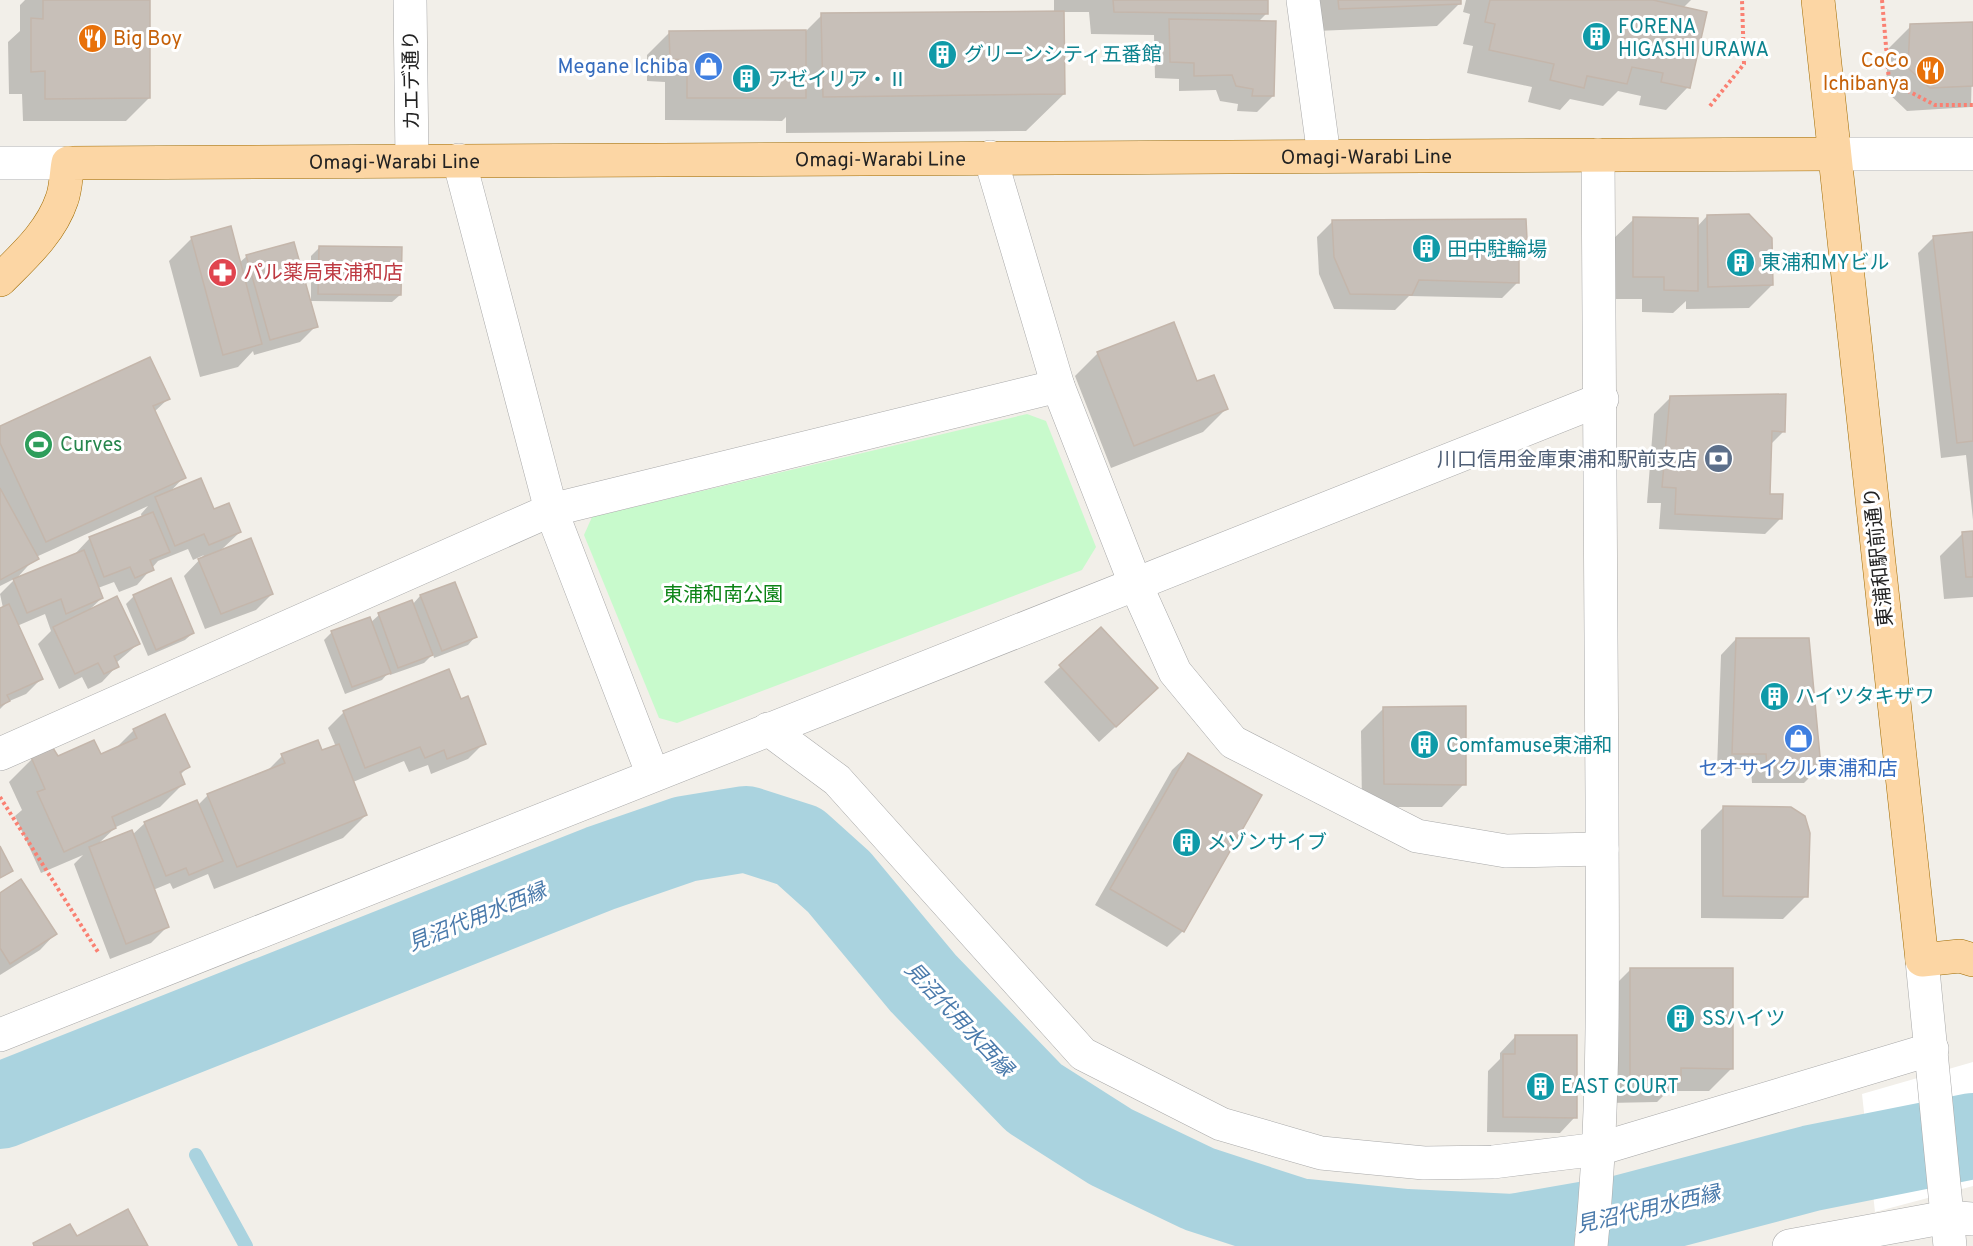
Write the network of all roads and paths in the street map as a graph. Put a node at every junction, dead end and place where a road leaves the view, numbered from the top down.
1 (410, 0) edge
2 (1303, 0) edge
3 (1742, 0) edge
4 (1818, 0) edge
5 (1882, 0) edge
6 (1973, 105) edge
7 (1710, 106) dead end
8 (1834, 154) junction
9 (1973, 154) edge
10 (1598, 155) junction
11 (1324, 156) junction
12 (990, 157) junction
13 (412, 160) junction
14 (459, 160) junction
15 (68, 162) junction
16 (0, 163) edge
17 (0, 280) edge
18 (1058, 386) junction
19 (1602, 399) junction
20 (551, 510) junction
21 (1135, 583) junction
22 (768, 729) junction
23 (0, 754) edge
24 (653, 775) junction
25 (0, 797) edge
26 (1602, 849) junction
27 (100, 955) dead end
28 (1922, 960) junction
29 (1973, 960) edge
30 (0, 1035) edge
31 (1933, 1063) junction
32 (1599, 1149) junction
33 (1954, 1219) edge
34 (1591, 1246) edge
35 (1789, 1246) edge

1 - 13 street, カエデ通り
2 - 11 street
3 - 7 path
4 - 8 main road, 東浦和駅前通り
5 - 6 path
8 - 9 street
8 - 10 main road, Omagi-Warabi Line
8 - 28 main road, 東浦和駅前通り
10 - 11 main road, Omagi-Warabi Line
10 - 19 street
11 - 12 main road, Omagi-Warabi Line
12 - 14 main road, Omagi-Warabi Line
12 - 18 street
13 - 14 main road, Omagi-Warabi Line
13 - 15 main road, Omagi-Warabi Line
14 - 20 street
15 - 16 street
15 - 17 main road
18 - 20 street
18 - 21 street
19 - 21 street
19 - 26 street
20 - 23 street
20 - 24 street
21 - 22 street
21 - 26 street
22 - 24 street
22 - 32 street
24 - 30 street
25 - 27 path
26 - 32 street
28 - 29 main road
28 - 31 street
31 - 32 street
31 - 33 street
32 - 34 street
33 - 35 street

